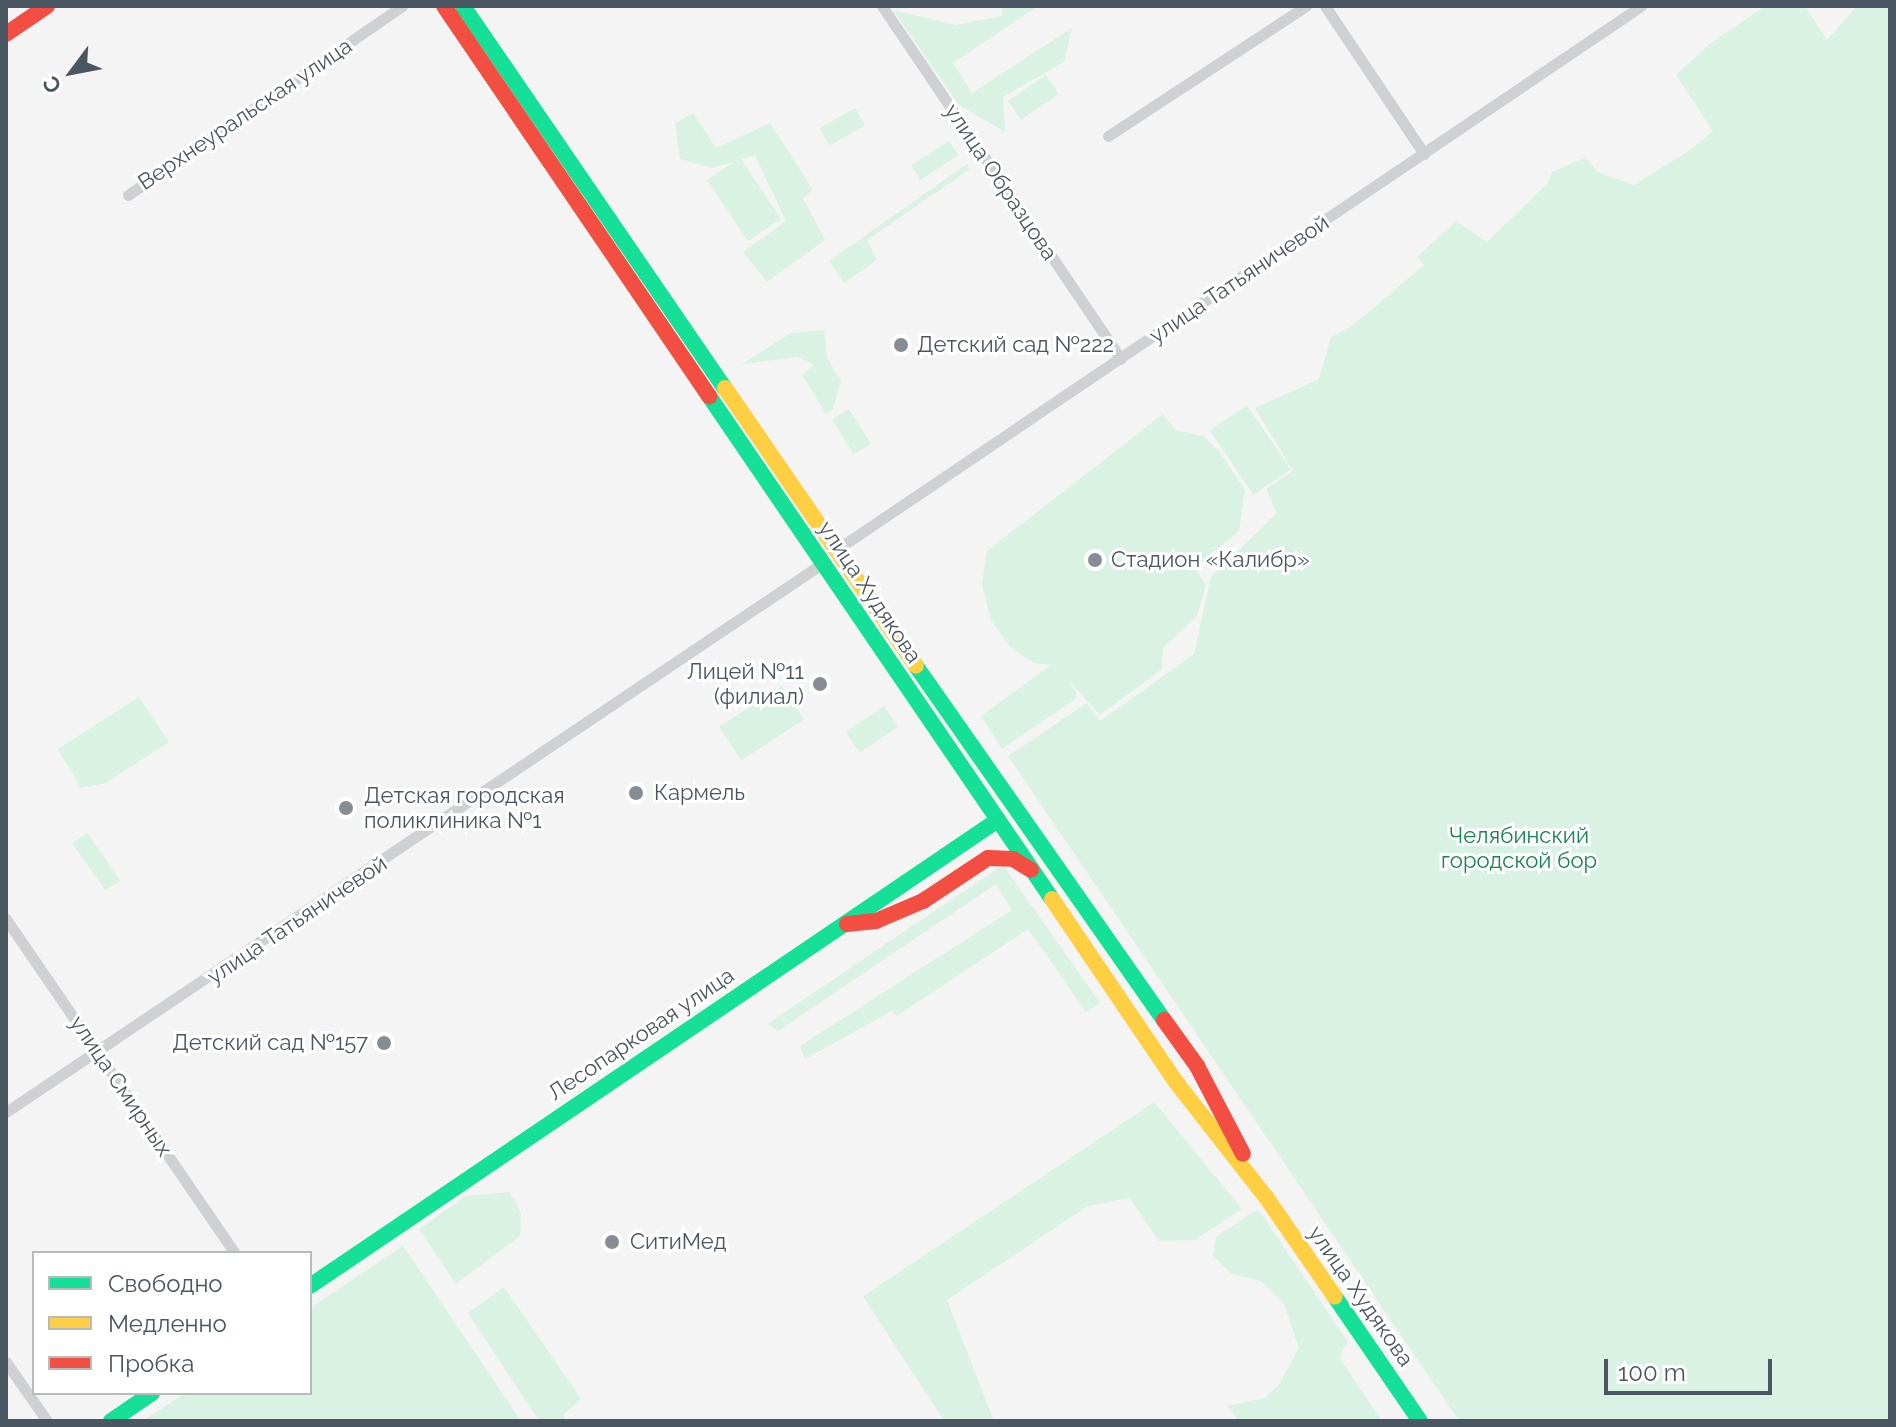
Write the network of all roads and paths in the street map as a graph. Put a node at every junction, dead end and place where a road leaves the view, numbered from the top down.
1 (47, 6) edge
2 (402, 6) edge
3 (444, 6) edge
4 (463, 6) edge
5 (882, 6) edge
6 (1306, 6) edge
7 (1325, 6) edge
8 (1641, 6) edge
9 (6, 34) edge
10 (1108, 136) dead end
11 (1424, 154) junction
12 (128, 195) dead end
13 (1121, 359) junction
14 (836, 550) junction
15 (823, 563) junction
16 (1014, 809) junction
17 (998, 820) junction
18 (1036, 873) junction
19 (6, 919) edge
20 (842, 925) junction
21 (99, 1051) junction
22 (6, 1112) edge
23 (1266, 1197) junction
24 (234, 1251) edge
25 (312, 1285) edge
26 (6, 1362) edge
27 (149, 1395) edge
28 (47, 1421) edge
29 (111, 1421) edge
30 (1420, 1421) edge

1 - 9 main road
2 - 12 street, Верхнеуральская улица
3 - 15 main road, улица Худякова
4 - 14 main road, улица Худякова
5 - 13 street, улица Образцова
6 - 10 street
7 - 11 street
8 - 11 street, улица Татьяничевой
11 - 13 street, улица Татьяничевой
13 - 14 street, улица Татьяничевой
14 - 15 main road
14 - 16 main road, улица Худякова
15 - 17 main road, улица Худякова
15 - 21 street, улица Татьяничевой
16 - 17 main road, Лесопарковая улица
16 - 23 main road, улица Худякова
17 - 18 main road, улица Худякова
17 - 20 main road, Лесопарковая улица
18 - 20 main road
18 - 23 main road, улица Худякова
19 - 21 street, улица Смирных
20 - 25 main road, Лесопарковая улица
21 - 22 street, улица Татьяничевой
21 - 24 street, улица Смирных
23 - 30 main road, улица Худякова
26 - 28 street
27 - 29 main road

